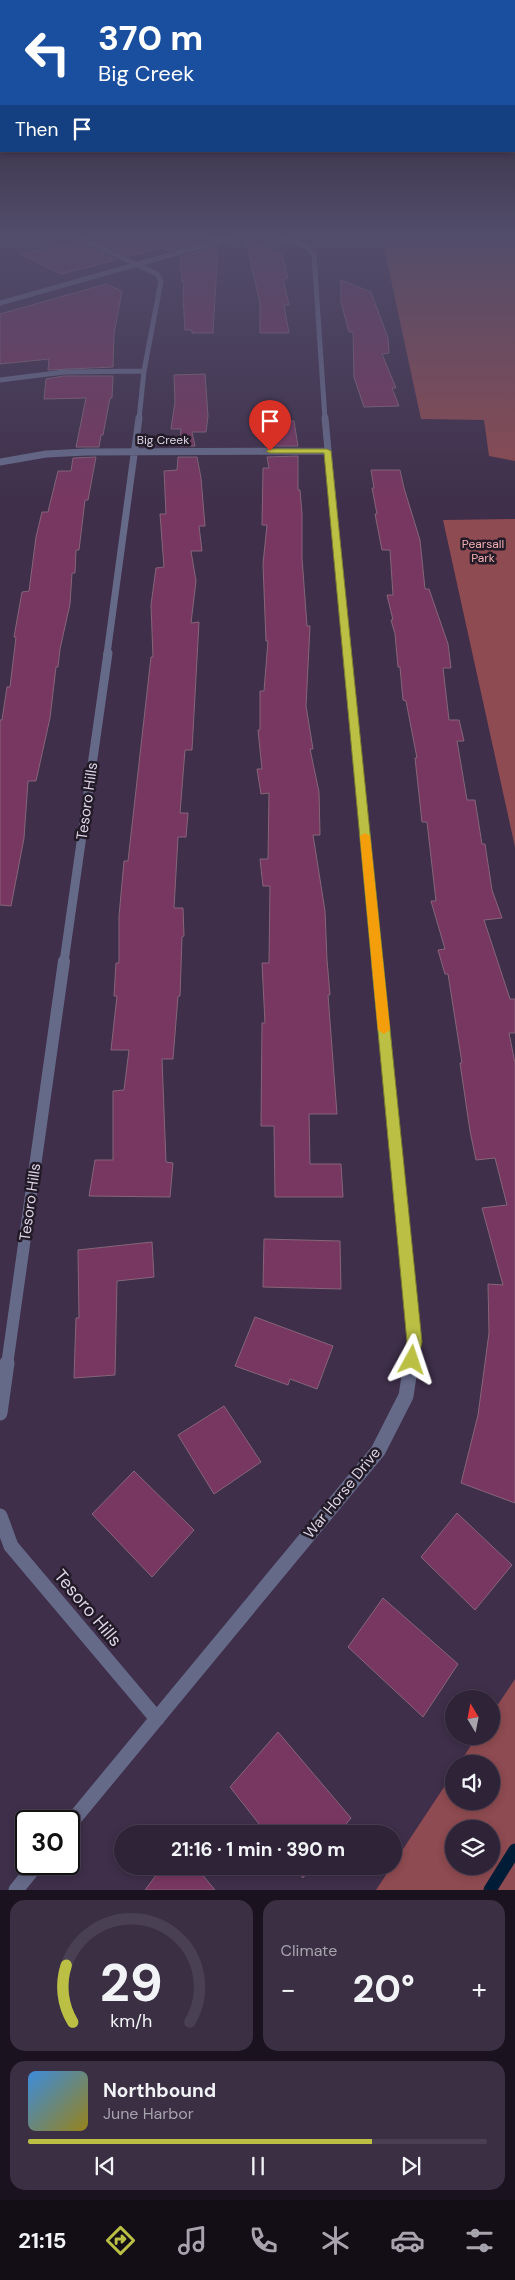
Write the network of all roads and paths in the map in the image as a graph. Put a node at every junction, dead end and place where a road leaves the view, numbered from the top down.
1 (152, 326) edge
2 (319, 326) edge
3 (144, 371) junction
4 (0, 380) edge
5 (327, 451) junction
6 (136, 452) junction
7 (0, 462) edge
8 (0, 1413) edge
9 (0, 1516) edge
10 (156, 1719) junction
11 (80, 1812) edge
12 (28, 1875) edge
13 (16, 1890) edge

1 - 3 street, Tesoro Hills
2 - 5 street, War Horse Drive
3 - 4 street
3 - 6 street, Tesoro Hills
5 - 6 street, Big Creek
5 - 10 street, War Horse Drive
6 - 7 street, Big Creek
6 - 8 street, Tesoro Hills
9 - 10 street, Tesoro Hills
10 - 11 street, War Horse Drive
12 - 13 street

